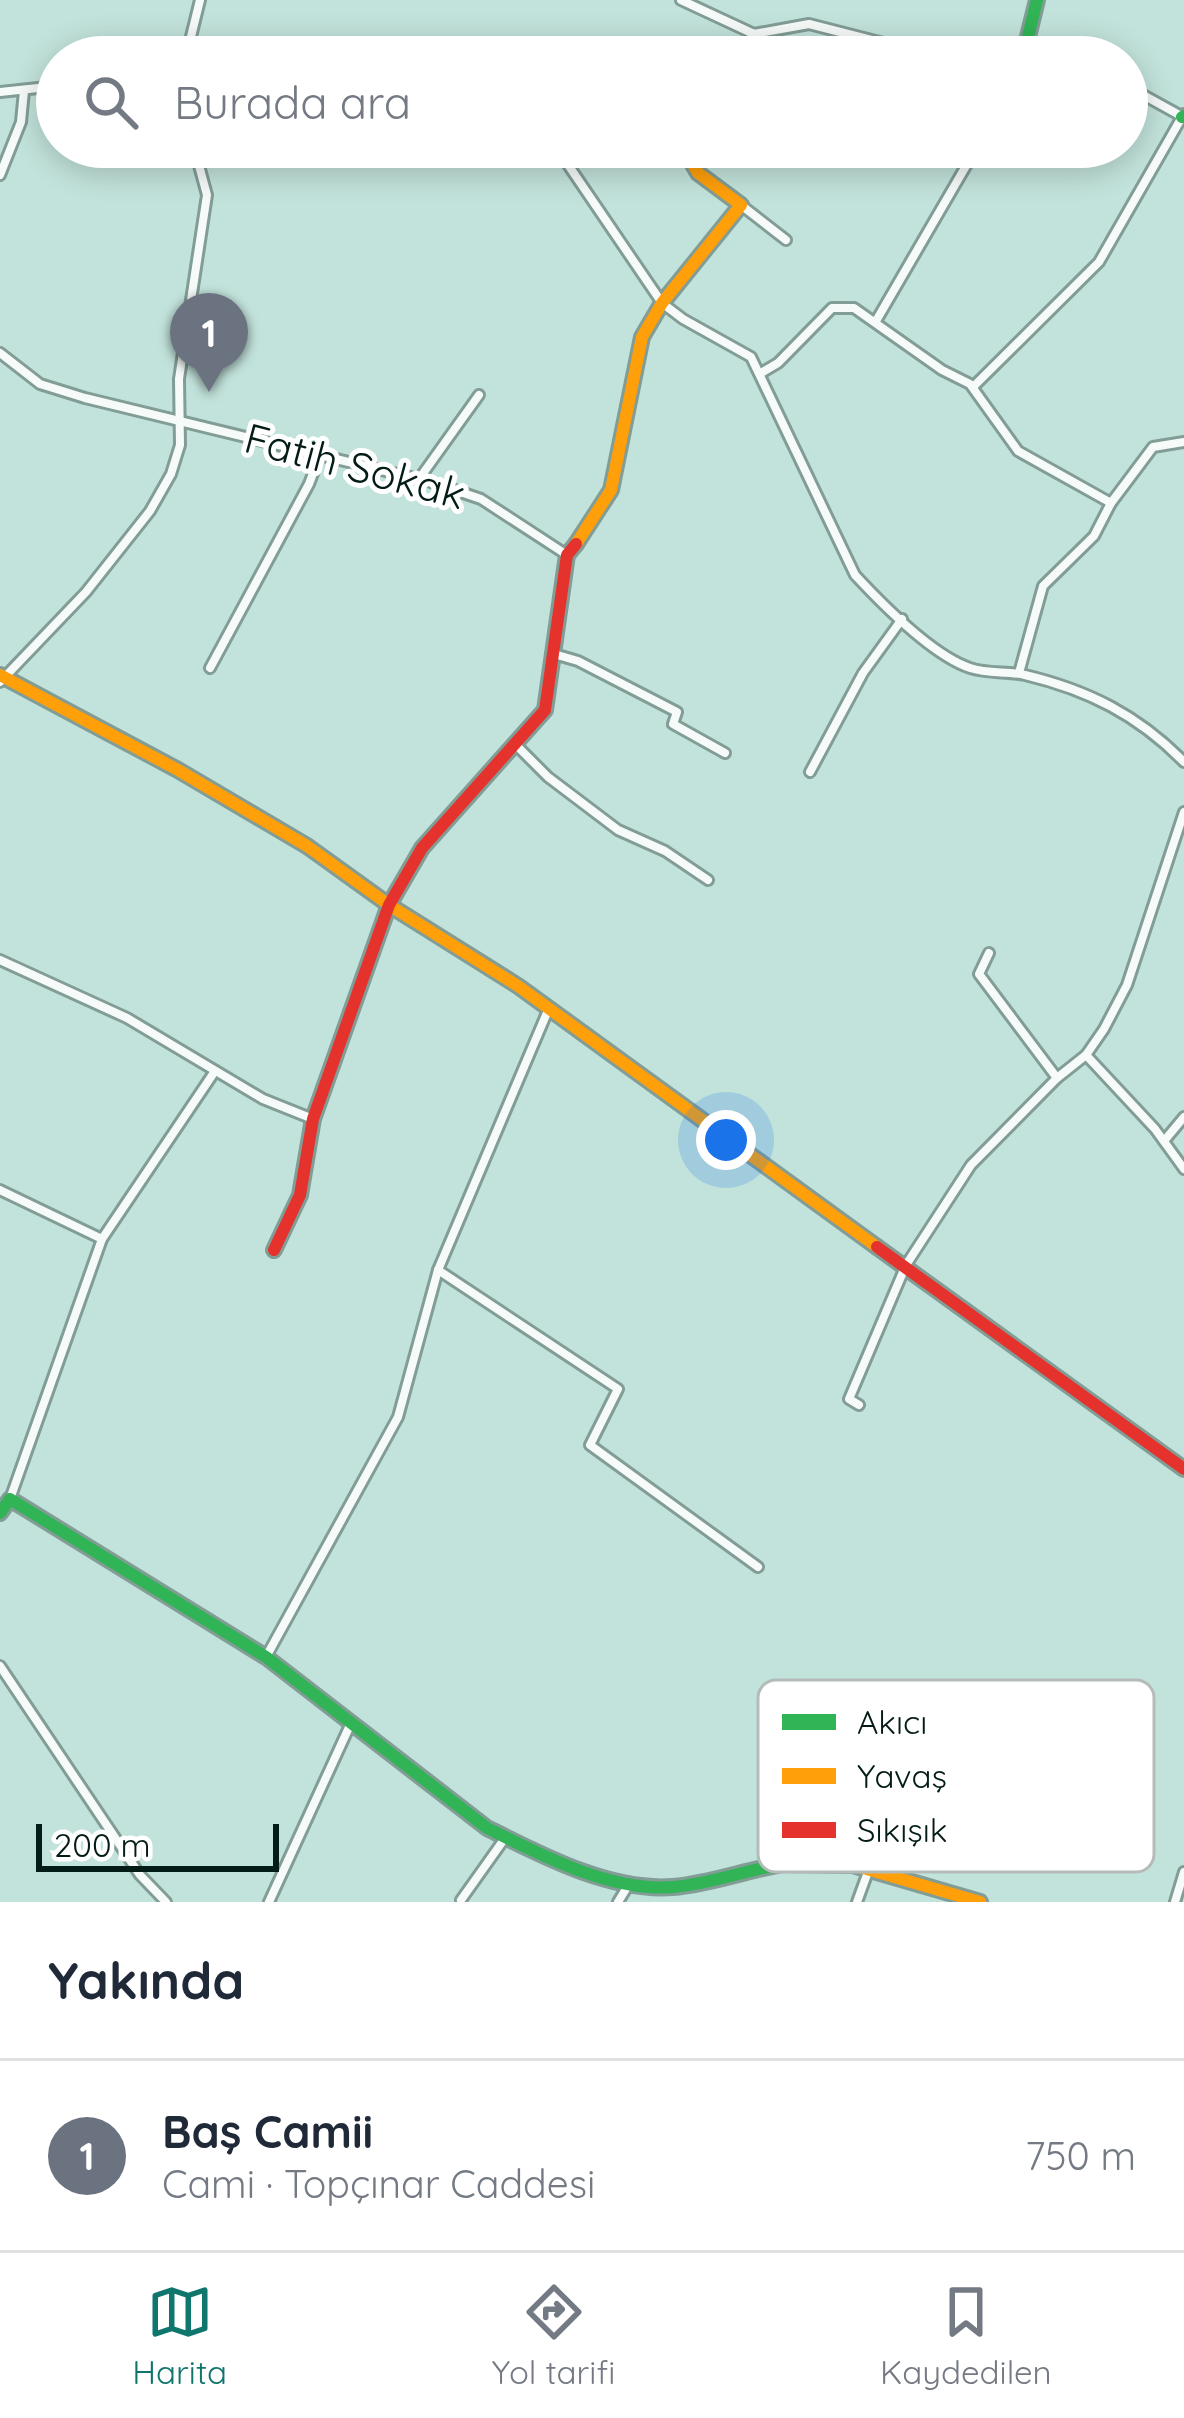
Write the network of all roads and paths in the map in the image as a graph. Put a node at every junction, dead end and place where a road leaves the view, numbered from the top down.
1 (200, 0) edge
2 (681, 0) edge
3 (1037, 0) edge
4 (754, 34) joint
5 (191, 36) edge
6 (856, 36) edge
7 (1025, 36) edge
8 (36, 90) edge
9 (0, 92) edge
10 (24, 92) junction
11 (1148, 97) edge
12 (1184, 116) edge
13 (200, 168) edge
14 (570, 168) edge
15 (690, 168) edge
16 (965, 168) edge
17 (0, 175) edge
18 (741, 205) junction
19 (786, 240) dead end
20 (662, 303) junction
21 (876, 321) junction
22 (0, 353) edge
23 (761, 373) junction
24 (974, 387) junction
25 (479, 394) dead end
26 (177, 418) junction
27 (1184, 442) edge
28 (320, 455) junction
29 (419, 479) junction
30 (1111, 502) junction
31 (567, 555) junction
32 (902, 619) junction
33 (554, 654) junction
34 (210, 668) dead end
35 (1018, 673) junction
36 (2, 678) edge
37 (515, 744) junction
38 (725, 753) dead end
39 (1184, 762) edge
40 (810, 772) dead end
41 (1184, 812) edge
42 (708, 880) dead end
43 (389, 905) junction
44 (989, 952) dead end
45 (0, 959) edge
46 (549, 1008) junction
47 (1086, 1055) junction
48 (215, 1071) junction
49 (1058, 1078) junction
50 (1184, 1117) edge
51 (314, 1120) junction
52 (1164, 1142) junction
53 (1184, 1169) edge
54 (0, 1190) edge
55 (102, 1239) junction
56 (274, 1250) dead end
57 (906, 1265) junction
58 (438, 1270) junction
59 (859, 1406) dead end
60 (1184, 1469) edge
61 (7, 1494) junction
62 (0, 1514) edge
63 (758, 1567) dead end
64 (266, 1657) junction
65 (0, 1666) edge
66 (351, 1723) junction
67 (505, 1838) junction
68 (758, 1871) edge
69 (1184, 1871) edge
70 (867, 1872) edge
71 (885, 1872) edge
72 (629, 1884) junction
73 (461, 1900) edge
74 (166, 1902) edge
75 (268, 1902) edge
76 (618, 1902) edge
77 (857, 1902) edge
78 (980, 1902) edge
79 (1175, 1902) edge

1 - 5 street
2 - 4 street
3 - 7 street
4 - 6 street
8 - 10 street
9 - 10 street
10 - 17 street
11 - 12 street
12 - 24 street
13 - 26 street
14 - 20 street
15 - 18 street
16 - 21 street
18 - 19 street
18 - 20 street
20 - 23 street
20 - 31 street
21 - 23 street
21 - 24 street
22 - 26 street, Fatih Sokak
23 - 32 street
24 - 30 street
25 - 29 street
26 - 28 street, Fatih Sokak
26 - 36 street
27 - 30 street
28 - 29 street, Fatih Sokak
28 - 34 street
29 - 31 street, Fatih Sokak
30 - 35 street
31 - 33 street
32 - 35 street
32 - 40 street
33 - 37 street
33 - 38 street
35 - 39 street
36 - 43 street
37 - 42 street
37 - 43 street
41 - 47 street
43 - 46 street
43 - 51 street
44 - 49 street
45 - 48 street
46 - 57 street
46 - 58 street
47 - 49 street
47 - 52 street
48 - 51 street
48 - 55 street
49 - 57 street
50 - 52 street
51 - 56 street
52 - 53 street
54 - 55 street
55 - 61 street
57 - 59 street
57 - 60 street
58 - 63 street
58 - 64 street
61 - 62 street
61 - 64 street
64 - 66 street
65 - 74 street
66 - 67 street
66 - 75 street
67 - 72 street
67 - 73 street
68 - 72 street
69 - 79 street
70 - 77 street
71 - 78 street
72 - 76 street

